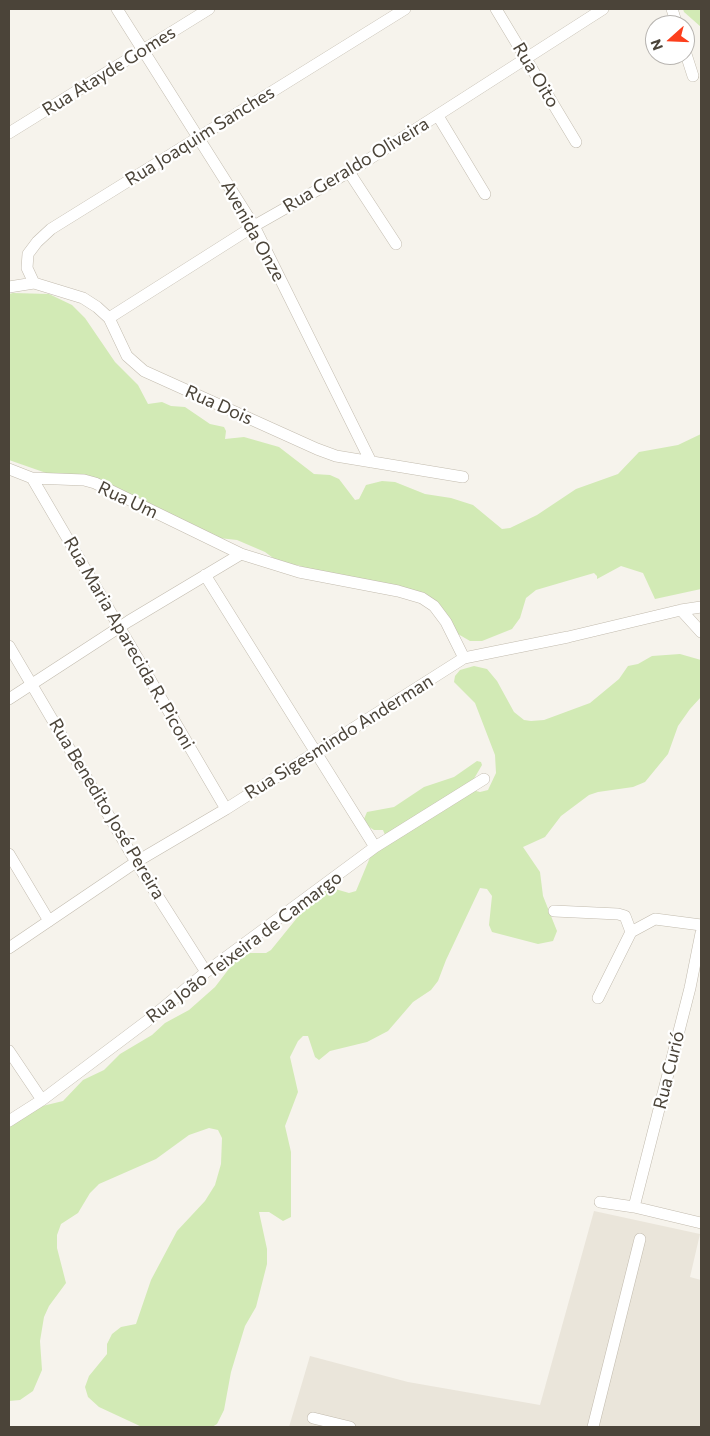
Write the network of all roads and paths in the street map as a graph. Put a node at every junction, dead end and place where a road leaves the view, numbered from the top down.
1 (117, 9) edge
2 (209, 9) edge
3 (405, 9) edge
4 (496, 9) edge
5 (603, 9) edge
6 (143, 50) junction
7 (526, 59) junction
8 (689, 65) edge
9 (693, 76) dead end
10 (438, 116) junction
11 (9, 133) edge
12 (198, 137) junction
13 (576, 142) dead end
14 (349, 172) junction
15 (485, 194) dead end
16 (254, 226) junction
17 (396, 244) dead end
18 (34, 283) junction
19 (9, 287) edge
20 (108, 318) junction
21 (371, 462) junction
22 (9, 469) edge
23 (463, 477) dead end
24 (32, 478) junction
25 (240, 554) junction
26 (205, 575) junction
27 (701, 607) edge
28 (681, 610) junction
29 (120, 627) junction
30 (701, 632) edge
31 (9, 646) edge
32 (464, 658) junction
33 (33, 684) junction
34 (9, 699) edge
35 (316, 753) junction
36 (484, 779) dead end
37 (226, 809) junction
38 (375, 847) junction
39 (9, 854) edge
40 (136, 862) junction
41 (554, 911) dead end
42 (49, 921) junction
43 (701, 924) edge
44 (631, 932) junction
45 (701, 933) edge
46 (9, 948) edge
47 (206, 972) junction
48 (696, 989) edge
49 (598, 998) dead end
50 (9, 1051) edge
51 (42, 1100) junction
52 (9, 1121) edge
53 (600, 1202) dead end
54 (634, 1207) junction
55 (701, 1223) edge
56 (640, 1239) dead end
57 (313, 1418) dead end
58 (350, 1427) edge
59 (593, 1427) edge

1 - 6 street, Avenida Onze
2 - 6 street, Rua Atayde Gomes
3 - 12 street, Rua Joaquim Sanches
4 - 7 street, Rua Oito
5 - 7 street, Rua Geraldo Oliveira
6 - 11 street, Rua Atayde Gomes
6 - 12 street, Avenida Onze
7 - 10 street, Rua Geraldo Oliveira
7 - 13 street, Rua Oito
8 - 9 street
10 - 14 street, Rua Geraldo Oliveira
10 - 15 street
12 - 16 street, Avenida Onze
12 - 18 street, Rua Joaquim Sanches
14 - 16 street, Rua Geraldo Oliveira
14 - 17 street
16 - 20 street, Rua Geraldo Oliveira
16 - 21 street, Avenida Onze
18 - 19 street, Rua Dois
18 - 20 street, Rua Dois
20 - 21 street, Rua Dois
21 - 23 street, Rua Dois
22 - 24 street, Rua Um
24 - 25 street, Rua Um
24 - 29 street, Rua Maria Aparecida R. Piconi
25 - 26 street
25 - 32 street, Rua Um
26 - 29 street
26 - 35 street
27 - 28 street, Rua Sigesmindo Anderman
28 - 30 street
28 - 32 street, Rua Sigesmindo Anderman
29 - 33 street
29 - 37 street, Rua Maria Aparecida R. Piconi
31 - 33 street, Rua Benedito José Pereira
32 - 35 street, Rua Sigesmindo Anderman
33 - 34 street
33 - 40 street, Rua Benedito José Pereira
35 - 37 street, Rua Sigesmindo Anderman
35 - 38 street
36 - 38 street, Rua João Teixeira de Camargo
37 - 40 street, Rua Sigesmindo Anderman
38 - 47 street, Rua João Teixeira de Camargo
39 - 42 street
40 - 42 street, Rua Sigesmindo Anderman
40 - 47 street, Rua Benedito José Pereira
41 - 44 street
42 - 46 street, Rua Sigesmindo Anderman
43 - 44 street
44 - 49 street
45 - 48 street, Rua Curió
47 - 51 street, Rua João Teixeira de Camargo
48 - 54 street, Rua Curió
50 - 51 street
51 - 52 street, Rua João Teixeira de Camargo
53 - 54 street
54 - 55 street
56 - 59 street
57 - 58 street

